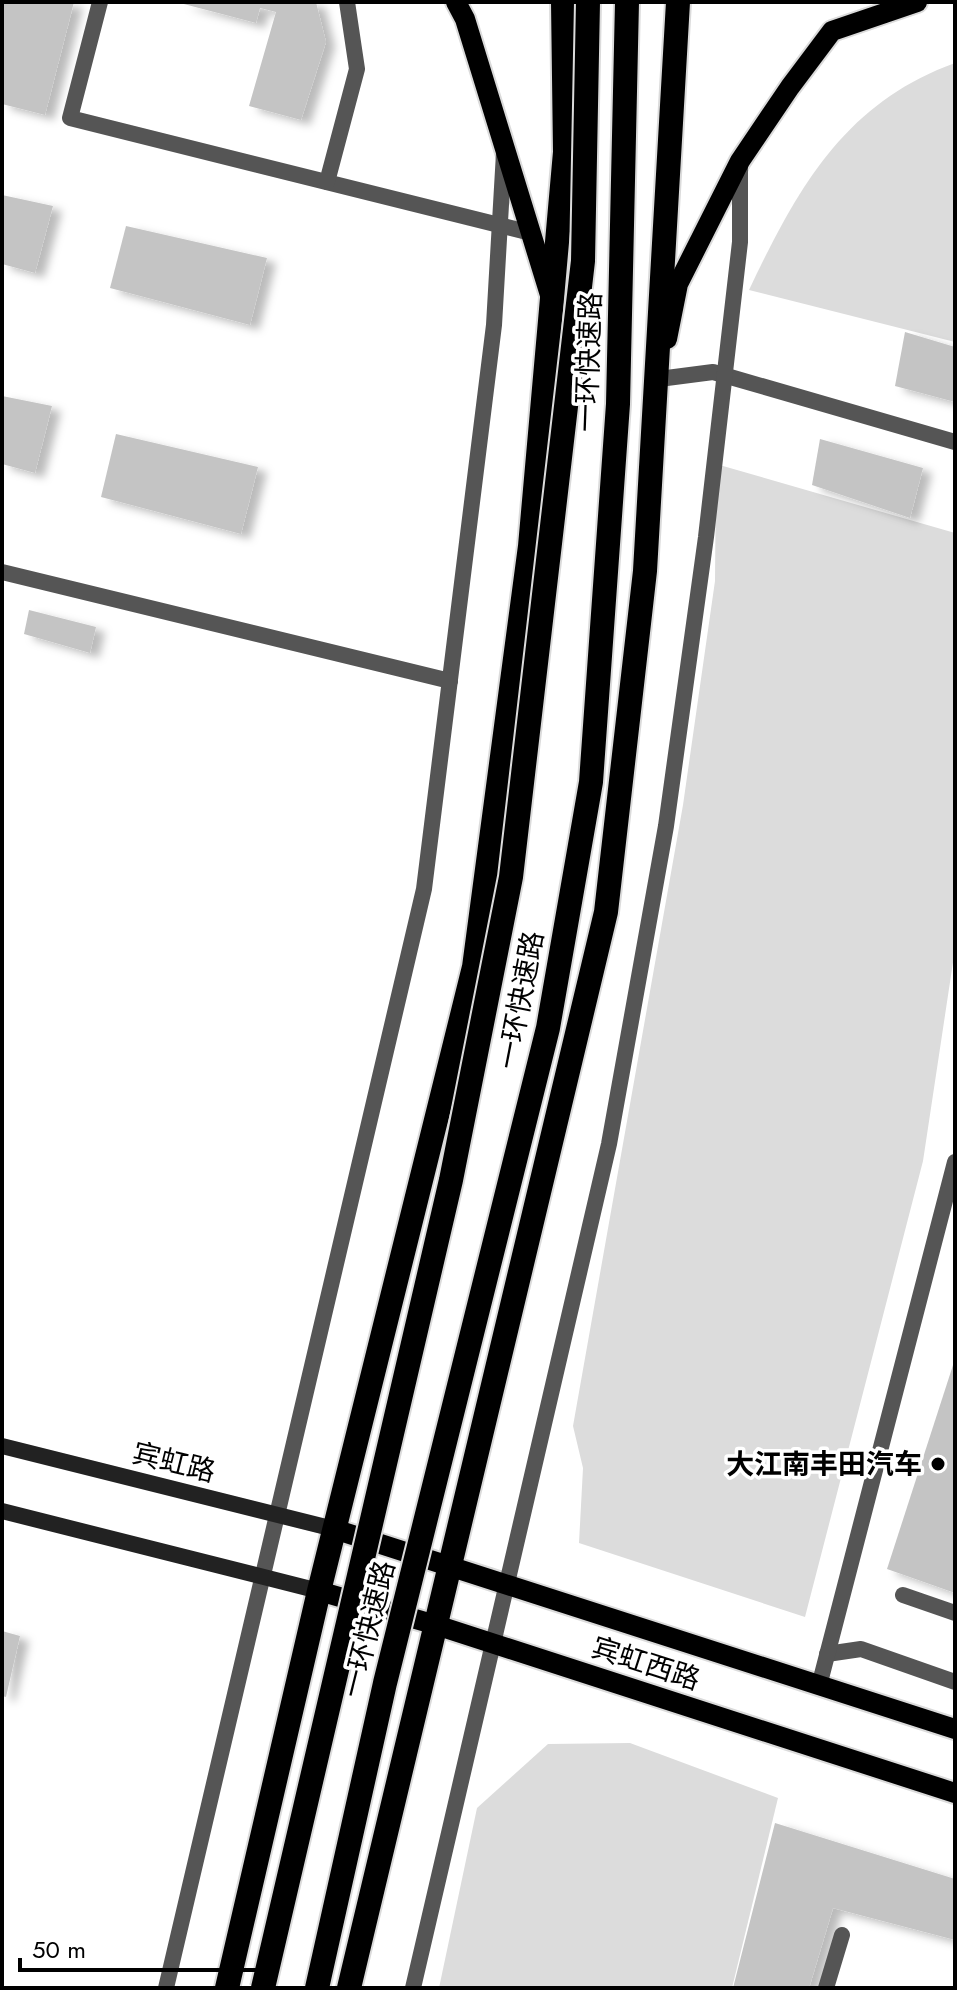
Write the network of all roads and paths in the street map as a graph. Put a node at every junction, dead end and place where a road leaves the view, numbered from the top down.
1 (100, 2) edge
2 (347, 2) edge
3 (456, 2) edge
4 (563, 2) edge
5 (588, 2) edge
6 (627, 2) edge
7 (678, 2) edge
8 (917, 2) edge
9 (504, 143) junction
10 (740, 161) junction
11 (327, 182) junction
12 (500, 225) junction
13 (531, 233) junction
14 (552, 301) junction
15 (724, 376) junction
16 (659, 379) junction
17 (955, 442) edge
18 (2, 572) edge
19 (450, 681) junction
20 (955, 1162) edge
21 (2, 1446) edge
22 (2, 1511) edge
23 (276, 1514) junction
24 (334, 1529) junction
25 (451, 1565) junction
26 (261, 1576) junction
27 (506, 1586) junction
28 (319, 1591) junction
29 (903, 1595) dead end
30 (955, 1613) edge
31 (436, 1625) junction
32 (493, 1643) junction
33 (827, 1654) junction
34 (955, 1682) edge
35 (819, 1686) junction
36 (955, 1729) edge
37 (955, 1793) edge
38 (842, 1935) dead end
39 (166, 1988) edge
40 (227, 1988) edge
41 (263, 1988) edge
42 (317, 1988) edge
43 (349, 1988) edge
44 (413, 1988) edge
45 (826, 1988) edge

1 - 11 street
2 - 11 street
3 - 9 main road
4 - 14 highway
5 - 41 highway, 一环快速路, bridge
6 - 42 highway, 一环快速路, bridge
7 - 16 highway
8 - 10 main road
9 - 12 street
9 - 13 main road
10 - 15 street
10 - 16 main road
11 - 12 street
12 - 13 street
12 - 19 street
13 - 14 main road
14 - 24 highway
15 - 16 street
15 - 17 street
15 - 27 street
16 - 25 highway
18 - 19 street
19 - 23 street
20 - 33 street
21 - 23 main road, 宾虹路
22 - 26 main road
23 - 24 main road, 宾虹路
23 - 26 street
24 - 25 main road, 宾虹西路
24 - 28 highway
25 - 27 main road, 宾虹西路
25 - 31 highway
26 - 28 main road
26 - 39 street
27 - 32 street
27 - 35 main road, 宾虹西路
28 - 31 main road, 宾虹西路
28 - 40 highway
29 - 30 street
31 - 32 main road, 宾虹西路
31 - 43 highway
32 - 37 main road, 宾虹西路
32 - 44 street
33 - 34 street
33 - 35 street
35 - 36 main road, 宾虹西路
38 - 45 street

